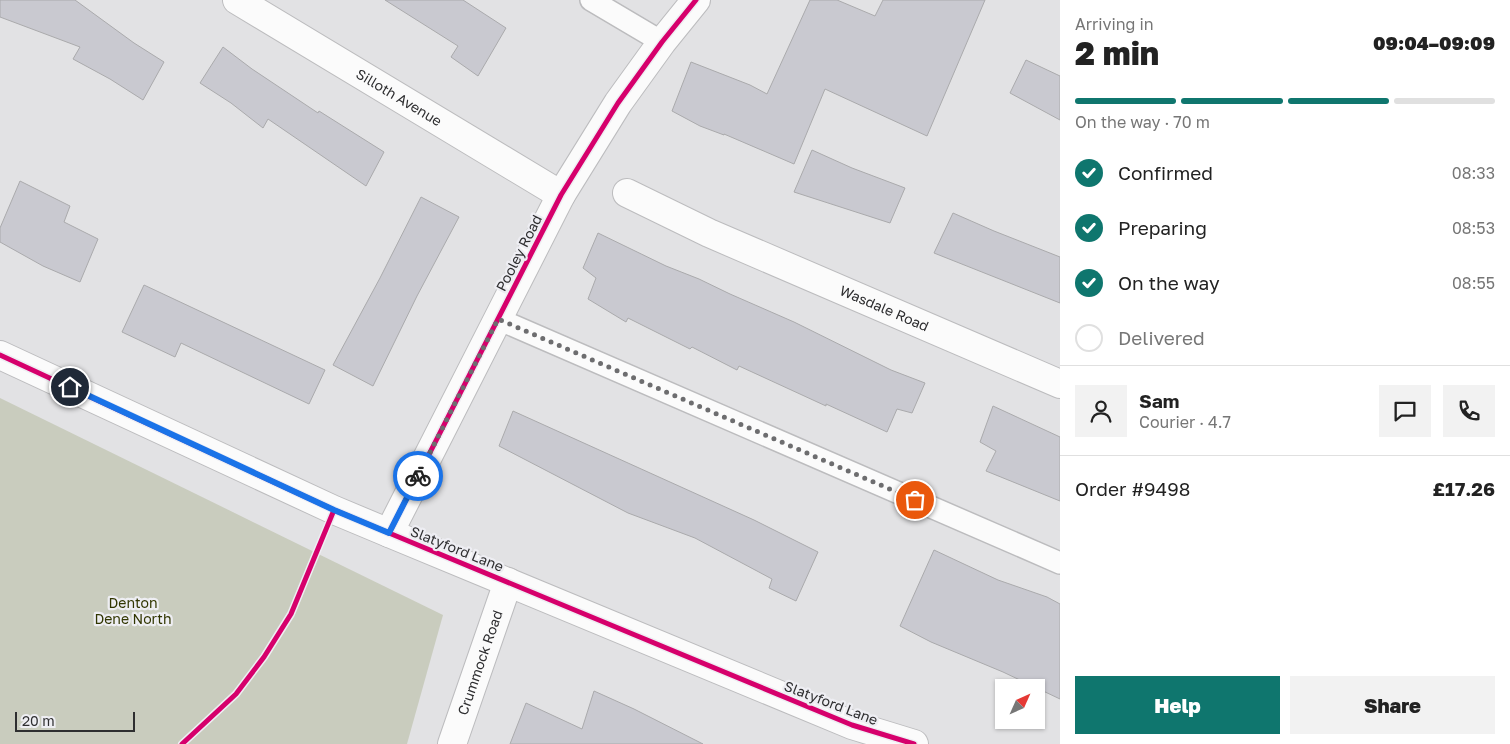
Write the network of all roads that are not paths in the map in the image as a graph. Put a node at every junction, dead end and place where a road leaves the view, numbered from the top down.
1 (237, 0) edge
2 (591, 0) edge
3 (696, 0) edge
4 (662, 42) junction
5 (627, 193) dead end
6 (561, 195) junction
7 (498, 319) junction
8 (0, 354) edge
9 (1060, 384) edge
10 (389, 533) junction
11 (1060, 563) edge
12 (508, 582) junction
13 (452, 744) edge
14 (914, 744) edge

1 - 6 street, Silloth Avenue
2 - 4 lane
3 - 4 street, Pooley Road
4 - 6 street, Pooley Road
5 - 9 street, Wasdale Road
6 - 7 street, Pooley Road
7 - 10 street, Pooley Road
7 - 11 lane
8 - 10 street, Slatyford Lane
10 - 12 street, Slatyford Lane
12 - 13 street, Crummock Road
12 - 14 street, Slatyford Lane

